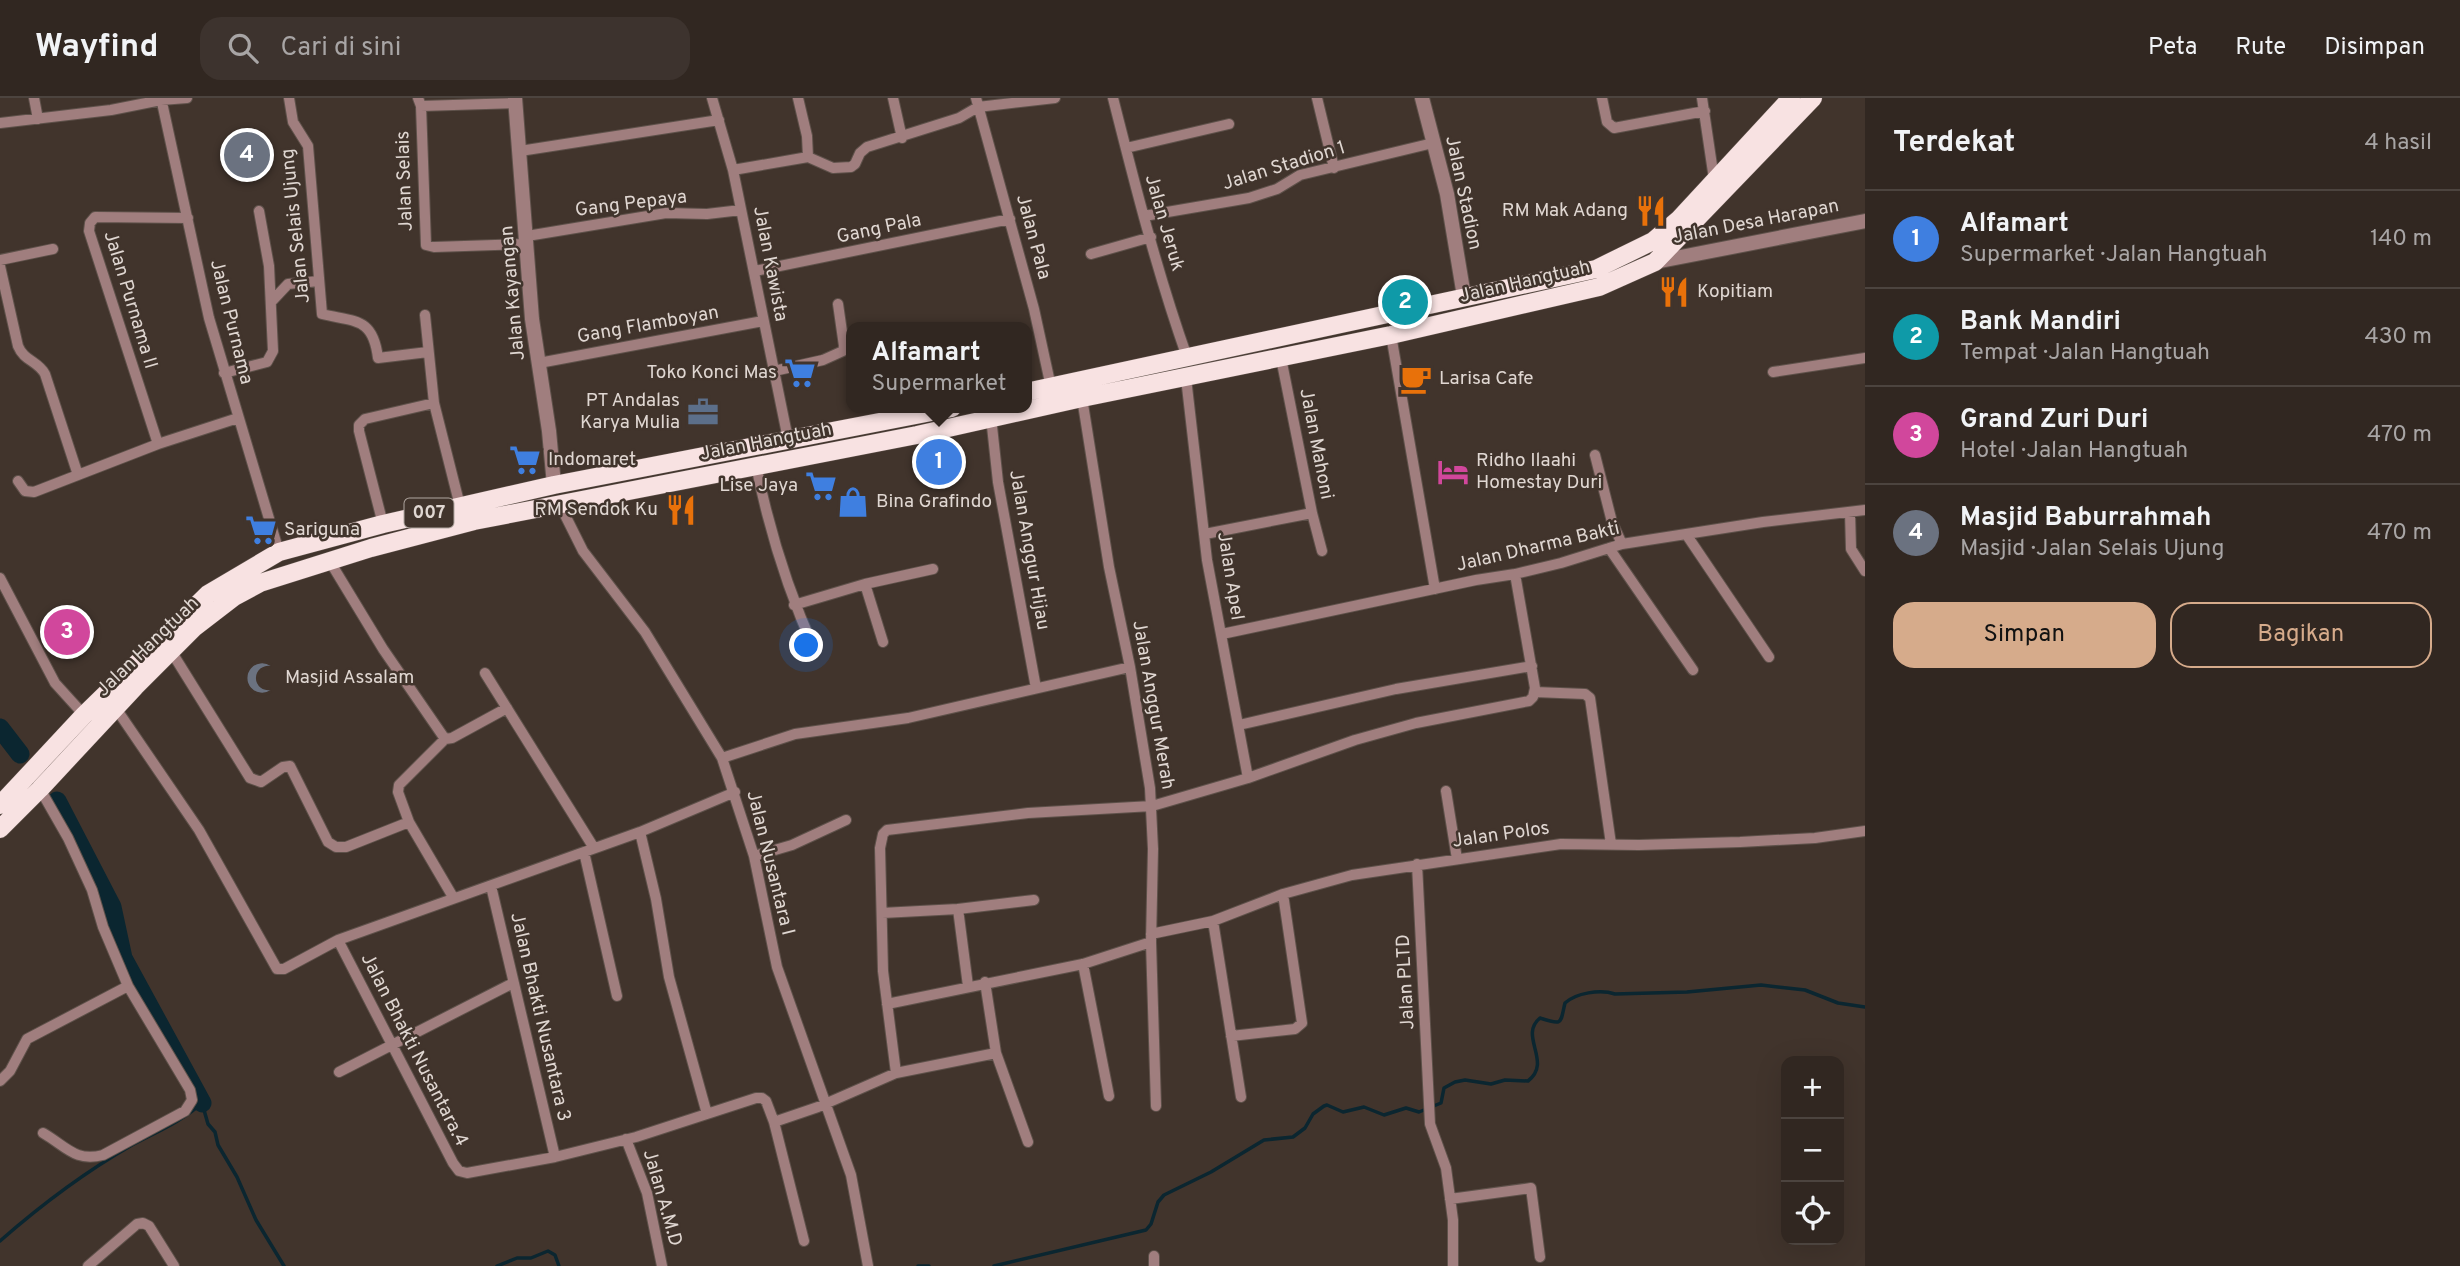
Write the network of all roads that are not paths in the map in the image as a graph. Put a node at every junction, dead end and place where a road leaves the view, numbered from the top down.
1 (34, 98) edge
2 (187, 98) edge
3 (289, 98) edge
4 (712, 98) edge
5 (798, 98) edge
6 (893, 98) edge
7 (1055, 98) edge
8 (1113, 98) edge
9 (1317, 98) edge
10 (1422, 98) edge
11 (1602, 98) edge
12 (1702, 98) edge
13 (1791, 98) edge
14 (1813, 98) edge
15 (161, 99) edge
16 (515, 100) edge
17 (419, 102) edge
18 (977, 102) edge
19 (1705, 111) junction
20 (38, 119) junction
21 (719, 120) junction
22 (0, 123) edge
23 (1229, 124) dead end
24 (902, 138) junction
25 (1433, 143) junction
26 (1126, 148) junction
27 (520, 151) junction
28 (808, 157) junction
29 (1334, 168) junction
30 (733, 170) junction
31 (1714, 179) junction
32 (741, 210) junction
33 (259, 211) dead end
34 (1144, 216) junction
35 (188, 218) junction
36 (1010, 219) junction
37 (1865, 221) edge
38 (1151, 237) junction
39 (527, 240) junction
40 (53, 249) dead end
41 (1091, 254) dead end
42 (0, 260) edge
43 (1655, 262) junction
44 (0, 266) edge
45 (755, 271) junction
46 (319, 281) junction
47 (1464, 296) junction
48 (272, 301) junction
49 (838, 304) dead end
50 (425, 314) dead end
51 (763, 321) junction
52 (1391, 335) junction
53 (428, 352) junction
54 (1187, 357) junction
55 (1281, 358) junction
56 (1865, 358) edge
57 (539, 363) junction
58 (774, 371) junction
59 (1773, 372) dead end
60 (225, 373) junction
61 (1186, 378) junction
62 (1051, 387) junction
63 (1032, 391) edge
64 (1082, 398) junction
65 (434, 403) junction
66 (1032, 409) edge
67 (926, 413) edge
68 (1013, 413) edge
69 (238, 418) junction
70 (990, 418) junction
71 (788, 439) junction
72 (158, 444) junction
73 (1595, 455) dead end
74 (697, 457) junction
75 (756, 465) junction
76 (78, 475) junction
77 (698, 476) junction
78 (18, 481) dead end
79 (554, 485) junction
80 (559, 503) junction
81 (460, 506) junction
82 (1865, 510) edge
83 (1850, 512) junction
84 (1312, 513) junction
85 (383, 524) junction
86 (1205, 534) junction
87 (1686, 534) junction
88 (1622, 544) junction
89 (1609, 548) junction
90 (1321, 551) dead end
91 (279, 552) junction
92 (329, 560) junction
93 (933, 569) dead end
94 (1865, 571) edge
95 (1515, 575) junction
96 (0, 578) edge
97 (865, 584) junction
98 (1435, 589) junction
99 (794, 605) junction
100 (1222, 634) junction
101 (883, 642) dead end
102 (171, 651) junction
103 (815, 651) dead end
104 (1769, 657) dead end
105 (1532, 666) junction
106 (1130, 667) junction
107 (1693, 670) dead end
108 (485, 673) dead end
109 (130, 682) junction
110 (1036, 688) junction
111 (1535, 692) junction
112 (115, 707) junction
113 (507, 708) junction
114 (84, 715) junction
115 (1239, 725) junction
116 (445, 738) junction
117 (722, 758) junction
118 (1248, 778) junction
119 (40, 789) junction
120 (1446, 790) dead end
121 (735, 792) junction
122 (0, 805) edge
123 (1152, 806) junction
124 (846, 820) dead end
125 (409, 821) junction
126 (0, 829) edge
127 (1865, 831) edge
128 (640, 832) junction
129 (1611, 844) junction
130 (589, 850) junction
131 (754, 856) junction
132 (1457, 859) junction
133 (1417, 864) junction
134 (491, 886) junction
135 (1283, 894) junction
136 (453, 897) junction
137 (1034, 900) dead end
138 (958, 909) junction
139 (882, 914) junction
140 (1213, 921) junction
141 (1151, 938) junction
142 (338, 940) junction
143 (1083, 964) junction
144 (985, 982) junction
145 (513, 983) junction
146 (128, 986) junction
147 (968, 986) junction
148 (617, 996) dead end
149 (887, 1004) junction
150 (1231, 1036) junction
151 (392, 1046) junction
152 (996, 1053) junction
153 (339, 1072) dead end
154 (896, 1073) junction
155 (0, 1081) edge
156 (1109, 1097) dead end
157 (1241, 1097) dead end
158 (826, 1104) junction
159 (1156, 1106) dead end
160 (707, 1114) junction
161 (774, 1122) junction
162 (43, 1133) dead end
163 (626, 1139) junction
164 (1028, 1142) dead end
165 (555, 1157) junction
166 (1450, 1199) junction
167 (804, 1241) dead end
168 (1540, 1257) dead end
169 (88, 1266) edge
170 (174, 1266) edge
171 (662, 1266) edge
172 (868, 1266) edge
173 (1453, 1266) edge

1 - 20 street
2 - 15 street
3 - 46 street, Jalan Selais Ujung
4 - 21 street, Jalan Kawista
5 - 28 street
6 - 24 street
7 - 18 street
8 - 26 street, Jalan Jeruk
9 - 29 street
10 - 25 street, Jalan Stadion
11 - 19 street
12 - 19 street
13 - 31 highway, Jalan Hangtuah
14 - 43 highway, Jalan Hangtuah / 007
15 - 20 street
15 - 35 street, Jalan Purnama
16 - 17 street
16 - 27 street, Jalan Kayangan
17 - 39 street, Jalan Selais
18 - 24 street
18 - 36 street, Jalan Pala
19 - 31 street
20 - 22 street
21 - 27 street
21 - 30 street, Jalan Kawista
23 - 26 street
24 - 28 street
25 - 29 street, Jalan Stadion 1
25 - 47 street, Jalan Stadion
26 - 34 street, Jalan Jeruk
27 - 39 street, Jalan Kayangan
28 - 30 street
29 - 34 street, Jalan Stadion 1
30 - 32 street, Jalan Kawista
31 - 47 highway, Jalan Hangtuah
32 - 39 street, Gang Pepaya
32 - 45 street, Jalan Kawista
33 - 48 street
34 - 38 street, Jalan Jeruk
35 - 60 street, Jalan Purnama
35 - 72 street, Jalan Purnama II
36 - 45 street, Gang Pala
36 - 62 street, Jalan Pala
37 - 43 street, Jalan Desa Harapan
38 - 41 street
38 - 54 street, Jalan Jeruk
39 - 57 street, Jalan Kayangan
40 - 42 street
43 - 52 highway, Jalan Hangtuah / 007
44 - 76 street
45 - 51 street, Jalan Kawista
46 - 48 street
46 - 53 street, Jalan Selais Ujung
47 - 54 highway, Jalan Hangtuah
48 - 60 street
49 - 58 street
50 - 53 street
51 - 57 street, Gang Flamboyan
51 - 58 street, Jalan Kawista
52 - 55 highway, Jalan Hangtuah / 007
52 - 98 street
53 - 65 street
54 - 62 highway, Jalan Hangtuah
55 - 61 highway, Jalan Hangtuah / 007
55 - 84 street, Jalan Mahoni
56 - 59 street
57 - 79 street, Jalan Kayangan
58 - 71 street, Jalan Kawista
60 - 69 street, Jalan Purnama
61 - 64 highway, Jalan Hangtuah / 007
61 - 86 street, Jalan Apel
62 - 63 highway, Jalan Hangtuah
64 - 66 highway, Jalan Hangtuah / 007
64 - 106 street, Jalan Anggur Merah
65 - 81 street
65 - 85 street
67 - 71 highway, Jalan Hangtuah / 007
68 - 70 highway, Jalan Hangtuah / 007
69 - 72 street
69 - 91 street, Jalan Purnama
70 - 75 highway, Jalan Hangtuah / 007
70 - 110 street, Jalan Anggur Hijau
71 - 74 highway, Jalan Hangtuah / 007
72 - 76 street
73 - 88 street
74 - 77 highway
74 - 79 highway, Jalan Hangtuah / 007
75 - 77 highway, Jalan Hangtuah / 007
75 - 99 street
76 - 78 street
77 - 80 highway, Jalan Hangtuah / 007
79 - 81 highway, Jalan Hangtuah / 007
80 - 92 highway, Jalan Hangtuah / 007
80 - 117 street, Jalan Nusantara I
81 - 85 highway, Jalan Hangtuah / 007
82 - 83 street, Jalan Dharma Bakti
83 - 87 street, Jalan Dharma Bakti
83 - 94 street
84 - 86 street, Jalan Mahoni
84 - 90 street
85 - 91 highway, Jalan Hangtuah / 007
86 - 100 street, Jalan Apel
87 - 88 street, Jalan Dharma Bakti
87 - 104 street
88 - 89 street, Jalan Dharma Bakti
89 - 95 street, Jalan Dharma Bakti
89 - 107 street
91 - 109 highway, Jalan Hangtuah / 007
92 - 102 highway, Jalan Hangtuah / 007
92 - 116 street
93 - 97 street
95 - 98 street, Jalan Dharma Bakti
95 - 105 street
96 - 114 street
97 - 99 street
97 - 101 street
98 - 100 street, Jalan Dharma Bakti
99 - 103 street
100 - 115 street, Jalan Apel
102 - 109 highway, Jalan Hangtuah / 007
102 - 125 street
105 - 111 street
105 - 115 street
106 - 110 street
106 - 123 street, Jalan Anggur Merah
108 - 113 street
109 - 112 highway, Jalan Hangtuah / 007
109 - 114 highway, Jalan Hangtuah / 007
110 - 117 street
111 - 118 street
111 - 129 street
112 - 119 highway, Jalan Hangtuah / 007
112 - 142 street
113 - 116 street
113 - 130 street
114 - 122 highway, Jalan Hangtuah / 007
115 - 118 street, Jalan Apel
116 - 125 street
117 - 121 street, Jalan Nusantara I
118 - 123 street
119 - 126 highway, Jalan Hangtuah / 007
119 - 146 street
120 - 132 street
121 - 128 street
121 - 131 street, Jalan Nusantara I
123 - 139 street
123 - 141 street, Jalan Anggur Merah
124 - 131 street
125 - 136 street
127 - 129 street, Jalan Polos
128 - 130 street
128 - 160 street
129 - 132 street, Jalan Polos
130 - 134 street
130 - 148 street
131 - 158 street, Jalan Nusantara I
132 - 133 street, Jalan Polos
133 - 135 street, Jalan Polos
133 - 166 street, Jalan PLTD
134 - 136 street
134 - 145 street, Jalan Bhakti Nusantara 3
135 - 140 street, Jalan Polos
135 - 150 street
136 - 142 street
137 - 138 street
138 - 139 street
138 - 147 street
139 - 149 street
140 - 141 street, Jalan Polos
140 - 150 street
141 - 143 street, Jalan Polos
141 - 159 street, Jalan Anggur Merah
142 - 151 street, Jalan Bhakti Nusantara.4
143 - 144 street, Jalan Polos
143 - 156 street
144 - 147 street, Jalan Polos
144 - 152 street
145 - 151 street
145 - 165 street, Jalan Bhakti Nusantara 3
146 - 155 street
146 - 162 street
147 - 149 street, Jalan Polos
149 - 154 street
150 - 157 street
151 - 153 street
151 - 165 street, Jalan Bhakti Nusantara.4
152 - 154 street
152 - 164 street
154 - 158 street
158 - 161 street
158 - 172 street, Jalan Nusantara I
160 - 161 street
160 - 163 street
161 - 167 street
163 - 165 street
163 - 171 street, Jalan A.M.D
166 - 168 street
166 - 173 street
169 - 170 street

